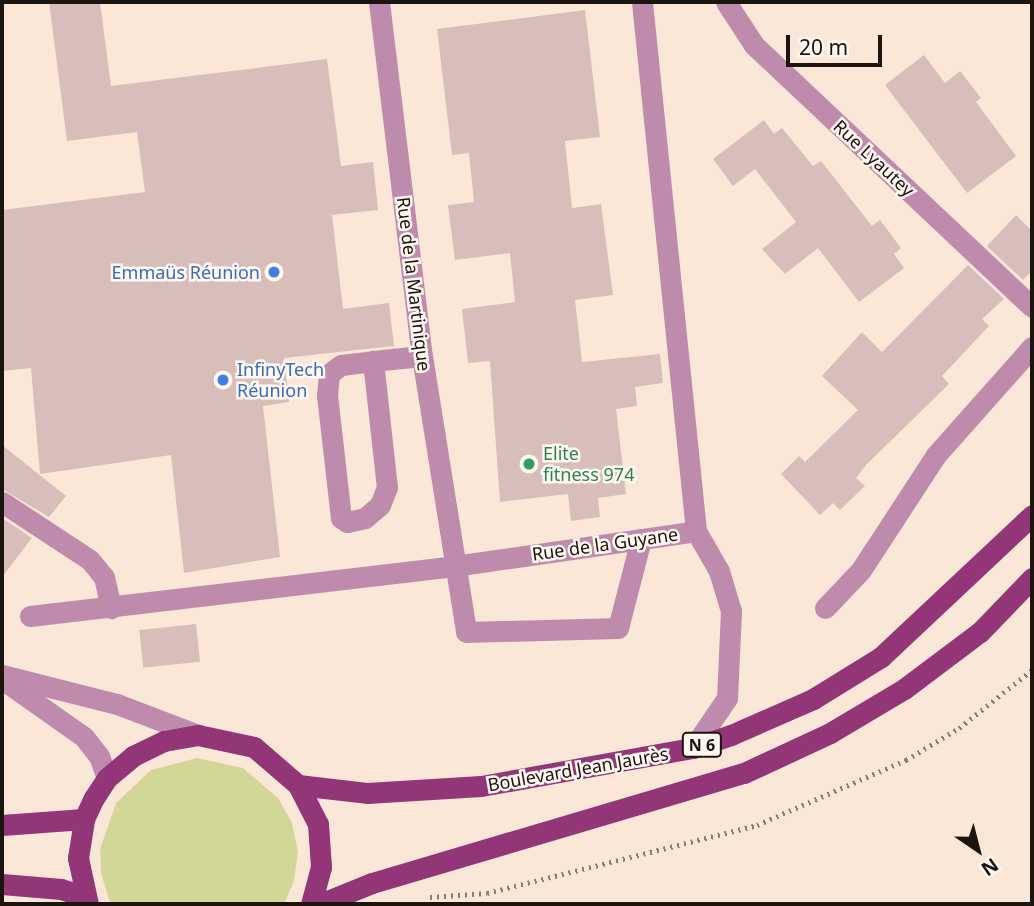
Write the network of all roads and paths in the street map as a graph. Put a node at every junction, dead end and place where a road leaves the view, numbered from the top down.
1 (379, 2) edge
2 (642, 2) edge
3 (726, 2) edge
4 (1032, 307) edge
5 (1032, 347) edge
6 (422, 356) junction
7 (373, 361) junction
8 (2, 502) edge
9 (1032, 515) edge
10 (696, 531) junction
11 (641, 539) junction
12 (454, 566) junction
13 (1032, 578) edge
14 (111, 608) junction
15 (825, 608) dead end
16 (30, 616) dead end
17 (1032, 670) edge
18 (2, 677) edge
19 (198, 735) junction
20 (693, 748) junction
21 (107, 778) junction
22 (298, 785) junction
23 (84, 819) junction
24 (2, 825) edge
25 (2, 884) edge
26 (419, 899) dead end
27 (87, 901) edge
28 (311, 904) edge
29 (320, 904) edge

1 - 6 street, Rue de la Martinique
2 - 10 street, Rue de la Guyane
3 - 4 street, Rue Lyautey
5 - 15 street
6 - 7 street
6 - 12 street, Rue de la Martinique
7 - 7 street
8 - 14 street
9 - 20 main road, Boulevard Jean Jaurès / N 6
10 - 11 street, Rue de la Guyane
10 - 20 street
11 - 12 street, Rue de la Guyane
11 - 12 street, Rue de la Martinique
12 - 14 street, Rue de la Guyane
13 - 29 main road, N 6
14 - 16 street, Rue de la Guyane
17 - 26 path
18 - 19 street
18 - 21 street
19 - 21 main road
19 - 22 main road
20 - 22 main road, Boulevard Jean Jaurès / N 6
21 - 23 main road
22 - 28 main road
23 - 24 main road
23 - 27 main road
25 - 27 main road

